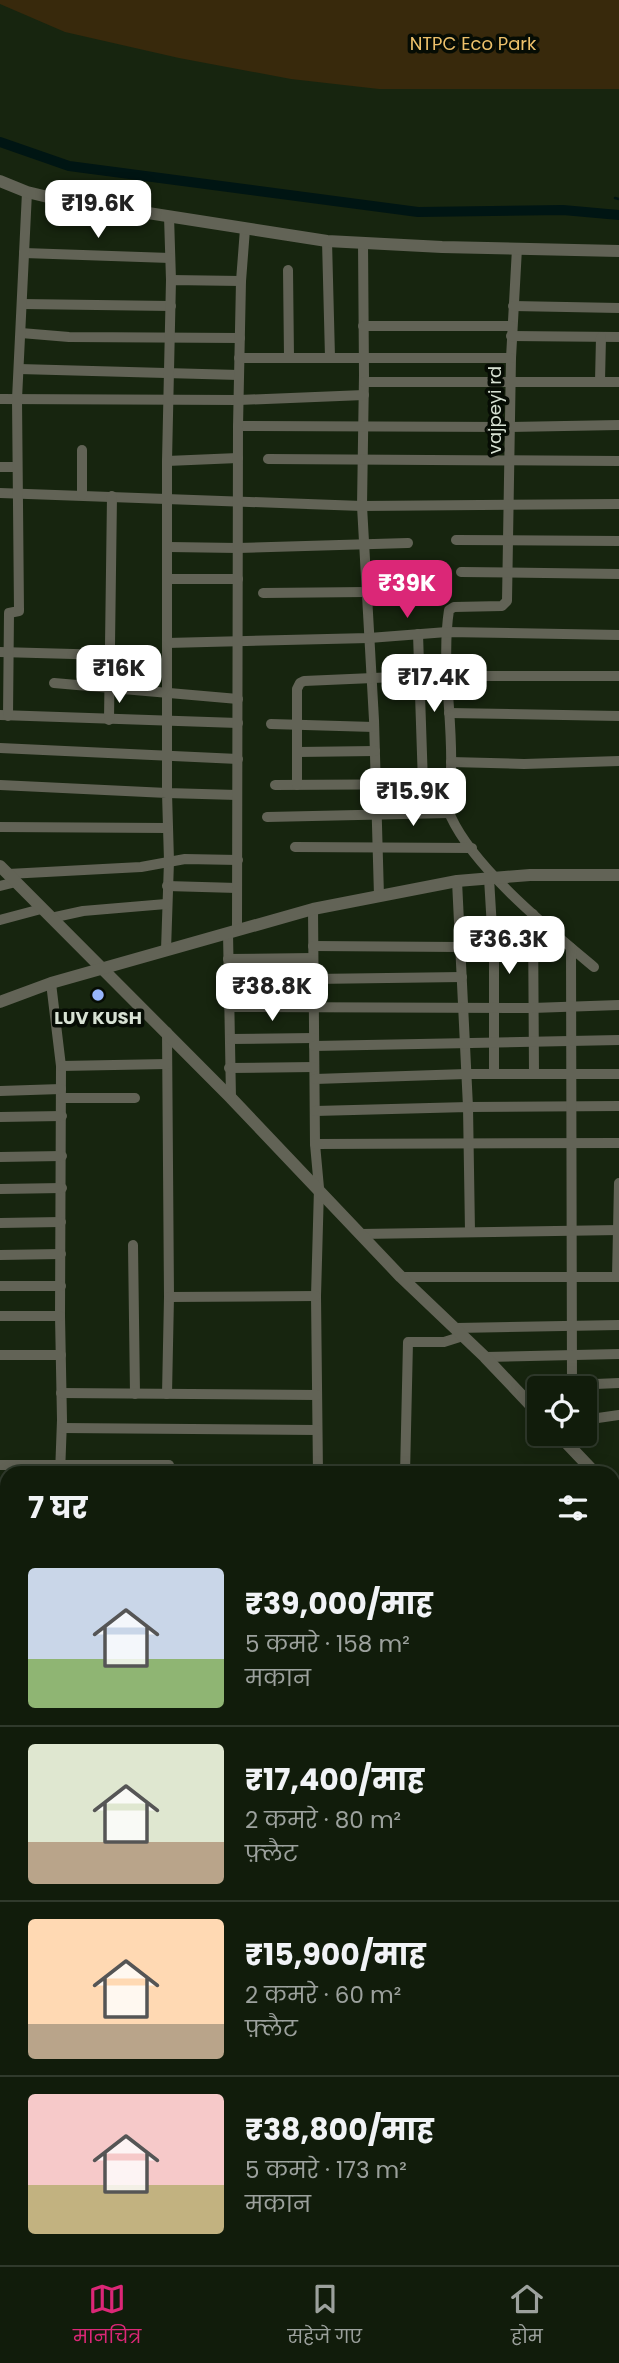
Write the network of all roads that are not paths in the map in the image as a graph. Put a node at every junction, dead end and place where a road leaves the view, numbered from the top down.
1 (0, 181) edge
2 (27, 192) junction
3 (170, 216) junction
4 (245, 229) junction
5 (327, 241) junction
6 (363, 242) junction
7 (517, 248) junction
8 (619, 251) edge
9 (24, 253) junction
10 (170, 258) junction
11 (288, 270) dead end
12 (171, 280) junction
13 (241, 281) junction
14 (22, 304) junction
15 (170, 306) junction
16 (513, 306) junction
17 (619, 308) edge
18 (363, 326) junction
19 (511, 331) junction
20 (21, 333) junction
21 (601, 337) junction
22 (619, 337) edge
23 (170, 338) junction
24 (240, 338) junction
25 (289, 357) junction
26 (330, 357) junction
27 (239, 358) junction
28 (364, 358) junction
29 (510, 358) junction
30 (19, 369) junction
31 (169, 373) junction
32 (239, 374) junction
33 (600, 381) junction
34 (364, 382) junction
35 (619, 382) edge
36 (511, 383) junction
37 (364, 396) junction
38 (0, 399) edge
39 (17, 399) junction
40 (169, 400) junction
41 (239, 400) junction
42 (619, 425) edge
43 (238, 426) junction
44 (363, 426) junction
45 (510, 427) junction
46 (82, 450) dead end
47 (238, 458) junction
48 (268, 459) dead end
49 (363, 459) junction
50 (510, 459) junction
51 (167, 461) junction
52 (619, 461) edge
53 (0, 467) edge
54 (17, 467) junction
55 (0, 493) edge
56 (18, 493) junction
57 (82, 495) junction
58 (112, 496) junction
59 (168, 499) junction
60 (239, 502) junction
61 (508, 504) junction
62 (619, 504) edge
63 (362, 506) junction
64 (507, 539) junction
65 (456, 540) dead end
66 (619, 541) edge
67 (408, 543) dead end
68 (364, 545) junction
69 (169, 547) junction
70 (238, 548) junction
71 (461, 572) dead end
72 (506, 572) junction
73 (619, 574) edge
74 (168, 579) junction
75 (238, 579) junction
76 (367, 592) junction
77 (263, 593) dead end
78 (447, 632) junction
79 (418, 634) junction
80 (619, 635) edge
81 (369, 638) junction
82 (238, 640) junction
83 (167, 643) junction
84 (5, 652) edge
85 (110, 655) junction
86 (419, 676) junction
87 (448, 676) junction
88 (619, 676) edge
89 (372, 677) junction
90 (54, 683) dead end
91 (110, 688) junction
92 (167, 694) junction
93 (238, 699) junction
94 (449, 713) junction
95 (4, 715) edge
96 (619, 716) edge
97 (109, 720) junction
98 (168, 721) junction
99 (238, 723) junction
100 (271, 724) dead end
101 (298, 725) junction
102 (374, 727) junction
103 (0, 748) edge
104 (375, 751) junction
105 (298, 752) junction
106 (167, 757) junction
107 (238, 759) junction
108 (619, 761) edge
109 (451, 762) junction
110 (423, 784) junction
111 (450, 784) junction
112 (0, 785) edge
113 (275, 785) dead end
114 (297, 785) junction
115 (374, 786) junction
116 (167, 793) junction
117 (237, 795) junction
118 (376, 813) junction
119 (449, 813) junction
120 (267, 817) dead end
121 (0, 827) edge
122 (167, 828) junction
123 (377, 846) junction
124 (295, 847) dead end
125 (471, 848) junction
126 (238, 860) junction
127 (169, 861) junction
128 (8, 874) edge
129 (619, 875) edge
130 (492, 878) junction
131 (457, 881) junction
132 (0, 886) edge
133 (167, 886) junction
134 (237, 888) junction
135 (379, 896) junction
136 (166, 904) junction
137 (313, 909) junction
138 (46, 913) junction
139 (533, 914) junction
140 (0, 920) edge
141 (232, 931) junction
142 (313, 946) junction
143 (460, 947) junction
144 (571, 948) junction
145 (166, 950) junction
146 (313, 958) junction
147 (228, 959) junction
148 (594, 967) dead end
149 (103, 969) junction
150 (462, 976) junction
151 (313, 979) junction
152 (51, 984) junction
153 (0, 1002) edge
154 (619, 1005) edge
155 (314, 1006) junction
156 (572, 1006) junction
157 (229, 1007) junction
158 (463, 1007) junction
159 (494, 1008) junction
160 (532, 1008) junction
161 (167, 1032) junction
162 (230, 1039) junction
163 (619, 1040) edge
164 (314, 1042) junction
165 (465, 1042) junction
166 (494, 1042) junction
167 (534, 1042) junction
168 (570, 1042) junction
169 (167, 1064) junction
170 (61, 1066) junction
171 (314, 1067) junction
172 (229, 1068) junction
173 (466, 1074) junction
174 (494, 1074) junction
175 (534, 1074) junction
176 (572, 1074) junction
177 (619, 1074) edge
178 (315, 1079) junction
179 (0, 1091) edge
180 (61, 1094) junction
181 (135, 1098) dead end
182 (231, 1098) junction
183 (571, 1106) junction
184 (619, 1106) edge
185 (468, 1107) junction
186 (315, 1111) junction
187 (62, 1116) junction
188 (0, 1117) edge
189 (571, 1143) junction
190 (619, 1143) edge
191 (315, 1144) junction
192 (469, 1144) junction
193 (62, 1156) junction
194 (0, 1157) edge
195 (619, 1183) edge
196 (62, 1188) junction
197 (318, 1188) junction
198 (0, 1189) edge
199 (619, 1189) edge
200 (61, 1222) junction
201 (0, 1223) edge
202 (618, 1230) edge
203 (571, 1231) junction
204 (470, 1232) junction
205 (360, 1234) junction
206 (133, 1245) dead end
207 (61, 1254) junction
208 (0, 1255) edge
209 (401, 1277) junction
210 (571, 1277) junction
211 (618, 1277) edge
212 (0, 1286) edge
213 (61, 1286) junction
214 (316, 1296) junction
215 (169, 1297) junction
216 (0, 1316) edge
217 (60, 1316) junction
218 (572, 1324) junction
219 (619, 1325) edge
220 (459, 1332) junction
221 (572, 1354) junction
222 (619, 1354) edge
223 (0, 1355) edge
224 (61, 1355) junction
225 (485, 1357) junction
226 (572, 1376) edge
227 (619, 1383) edge
228 (597, 1384) edge
229 (61, 1393) junction
230 (135, 1394) junction
231 (167, 1394) junction
232 (317, 1395) junction
233 (527, 1401) edge
234 (619, 1415) edge
235 (597, 1419) edge
236 (62, 1429) junction
237 (317, 1430) junction
238 (569, 1446) edge
239 (573, 1446) edge
240 (573, 1450) junction
241 (169, 1465) dead end
242 (61, 1466) edge
243 (142, 1466) edge
244 (317, 1466) edge
245 (405, 1466) edge
246 (588, 1466) edge

1 - 2 street
2 - 3 street
2 - 9 street
3 - 4 street
3 - 10 street
4 - 5 street
4 - 13 street
5 - 6 street
5 - 26 street
6 - 7 street
6 - 18 street
7 - 8 street
7 - 16 street, vajpeyi rd
9 - 10 street
9 - 14 street
10 - 12 street
11 - 25 street
12 - 13 street
12 - 15 street
13 - 24 street
14 - 15 street
14 - 20 street
15 - 23 street
16 - 17 street
16 - 19 street, vajpeyi rd
18 - 19 street
18 - 28 street
19 - 21 street
19 - 29 street, vajpeyi rd
20 - 23 street
20 - 30 street
21 - 22 street
21 - 33 street
23 - 24 street
23 - 31 street
24 - 27 street
25 - 26 street
25 - 27 street
26 - 28 street
27 - 32 street
28 - 29 street
28 - 34 street
29 - 36 street, vajpeyi rd
30 - 31 street
30 - 39 street
31 - 32 street
31 - 40 street
32 - 41 street
33 - 35 street
33 - 36 street
34 - 36 street
34 - 37 street
36 - 45 street, vajpeyi rd
37 - 41 street
37 - 44 street
38 - 39 street
39 - 40 street
39 - 54 street
40 - 41 street
40 - 51 street
41 - 43 street
42 - 45 street
43 - 44 street
43 - 47 street
44 - 45 street
44 - 49 street
45 - 50 street, vajpeyi rd
46 - 57 street
47 - 51 street
47 - 60 street
48 - 49 street
49 - 50 street
49 - 63 street
50 - 52 street
50 - 61 street, vajpeyi rd
51 - 59 street
53 - 54 street
54 - 56 street
55 - 56 street
56 - 57 street
56 - 84 street
57 - 58 street
58 - 59 street
58 - 85 street
59 - 60 street
59 - 69 street
60 - 63 street
60 - 70 street
61 - 62 street
61 - 63 street
61 - 64 street, vajpeyi rd
63 - 68 street
64 - 65 street
64 - 66 street
64 - 72 street, vajpeyi rd
67 - 68 street
68 - 70 street
68 - 76 street
69 - 70 street
69 - 74 street
70 - 75 street
71 - 72 street
72 - 73 street
72 - 78 street, vajpeyi rd
74 - 75 street
74 - 83 street
75 - 82 street
76 - 77 street
76 - 81 street
78 - 79 street
78 - 80 street
78 - 87 street
79 - 81 street
79 - 86 street
81 - 82 street
81 - 89 street
82 - 83 street
82 - 93 street
83 - 92 street
84 - 85 street
84 - 95 street
85 - 91 street
86 - 87 street
86 - 89 street
86 - 110 street
87 - 88 street
87 - 94 street
89 - 101 street
89 - 102 street
90 - 91 street
91 - 92 street
91 - 97 street
92 - 93 street
92 - 98 street
93 - 99 street
94 - 96 street
94 - 109 street
95 - 97 street
97 - 98 street
98 - 99 street
98 - 106 street
99 - 107 street
100 - 101 street
101 - 102 street
101 - 105 street
102 - 104 street
103 - 106 street
104 - 105 street
104 - 115 street
105 - 114 street
106 - 107 street
106 - 116 street
107 - 117 street
108 - 109 street
109 - 111 street
110 - 111 street
110 - 115 street
111 - 119 street
112 - 116 street
113 - 114 street
114 - 115 street
115 - 118 street
116 - 117 street
116 - 122 street
117 - 126 street
118 - 119 street
118 - 120 street
118 - 123 street
119 - 125 street
121 - 122 street
122 - 127 street
123 - 124 street
123 - 125 street
123 - 135 street
125 - 130 street
126 - 127 street
126 - 134 street
127 - 128 street
127 - 133 street
128 - 132 street
128 - 138 street
129 - 130 street
130 - 131 street
130 - 139 street
130 - 159 street
131 - 135 street
131 - 143 street
133 - 134 street
133 - 136 street
134 - 141 street
135 - 137 street
136 - 138 street
136 - 145 street
137 - 141 street
137 - 142 street
138 - 140 street
138 - 149 street
139 - 144 street
139 - 160 street
141 - 145 street
141 - 147 street
142 - 143 street
142 - 146 street
143 - 150 street
144 - 148 street
144 - 156 street
145 - 149 street
146 - 147 street
146 - 151 street
147 - 157 street
149 - 152 street
149 - 161 street
150 - 151 street
150 - 158 street
151 - 155 street
152 - 153 street
152 - 170 street
154 - 156 street
155 - 157 street
155 - 158 street
155 - 164 street
156 - 160 street
156 - 168 street
157 - 162 street
158 - 159 street
158 - 165 street
159 - 160 street
159 - 166 street
160 - 167 street
161 - 169 street
161 - 182 street
162 - 164 street
162 - 172 street
163 - 168 street
164 - 165 street
164 - 171 street
165 - 166 street
165 - 173 street
166 - 167 street
166 - 174 street
167 - 168 street
167 - 175 street
168 - 176 street
169 - 170 street
169 - 215 street
170 - 180 street
171 - 172 street
171 - 178 street
172 - 182 street
173 - 174 street
173 - 178 street
173 - 185 street
174 - 175 street
175 - 176 street
176 - 177 street
176 - 183 street
178 - 186 street
179 - 180 street
180 - 181 street
180 - 187 street
182 - 197 street
183 - 184 street
183 - 185 street
183 - 189 street
185 - 186 street
185 - 192 street
186 - 191 street
187 - 188 street
187 - 193 street
189 - 190 street
189 - 192 street
189 - 203 street
191 - 192 street
191 - 197 street
192 - 204 street
193 - 194 street
193 - 196 street
195 - 199 street
196 - 198 street
196 - 200 street
197 - 205 street
197 - 214 street
199 - 202 street
200 - 201 street
200 - 207 street
202 - 203 street
202 - 211 street
203 - 204 street
203 - 210 street
204 - 205 street
205 - 209 street
206 - 230 street
207 - 208 street
207 - 213 street
209 - 210 street
209 - 220 street
210 - 211 street
210 - 218 street
212 - 213 street
213 - 217 street
214 - 215 street
214 - 232 street
215 - 231 street
216 - 217 street
217 - 224 street
218 - 219 street
218 - 220 street
218 - 221 street
220 - 225 street
220 - 245 street
221 - 222 street
221 - 225 street
221 - 226 street
223 - 224 street
224 - 229 street
225 - 233 street
227 - 228 street
229 - 230 street
229 - 236 street
230 - 231 street
231 - 232 street
232 - 237 street
234 - 235 street
236 - 237 street
236 - 242 street
237 - 244 street
238 - 240 street
239 - 240 street
240 - 246 street
241 - 243 street

